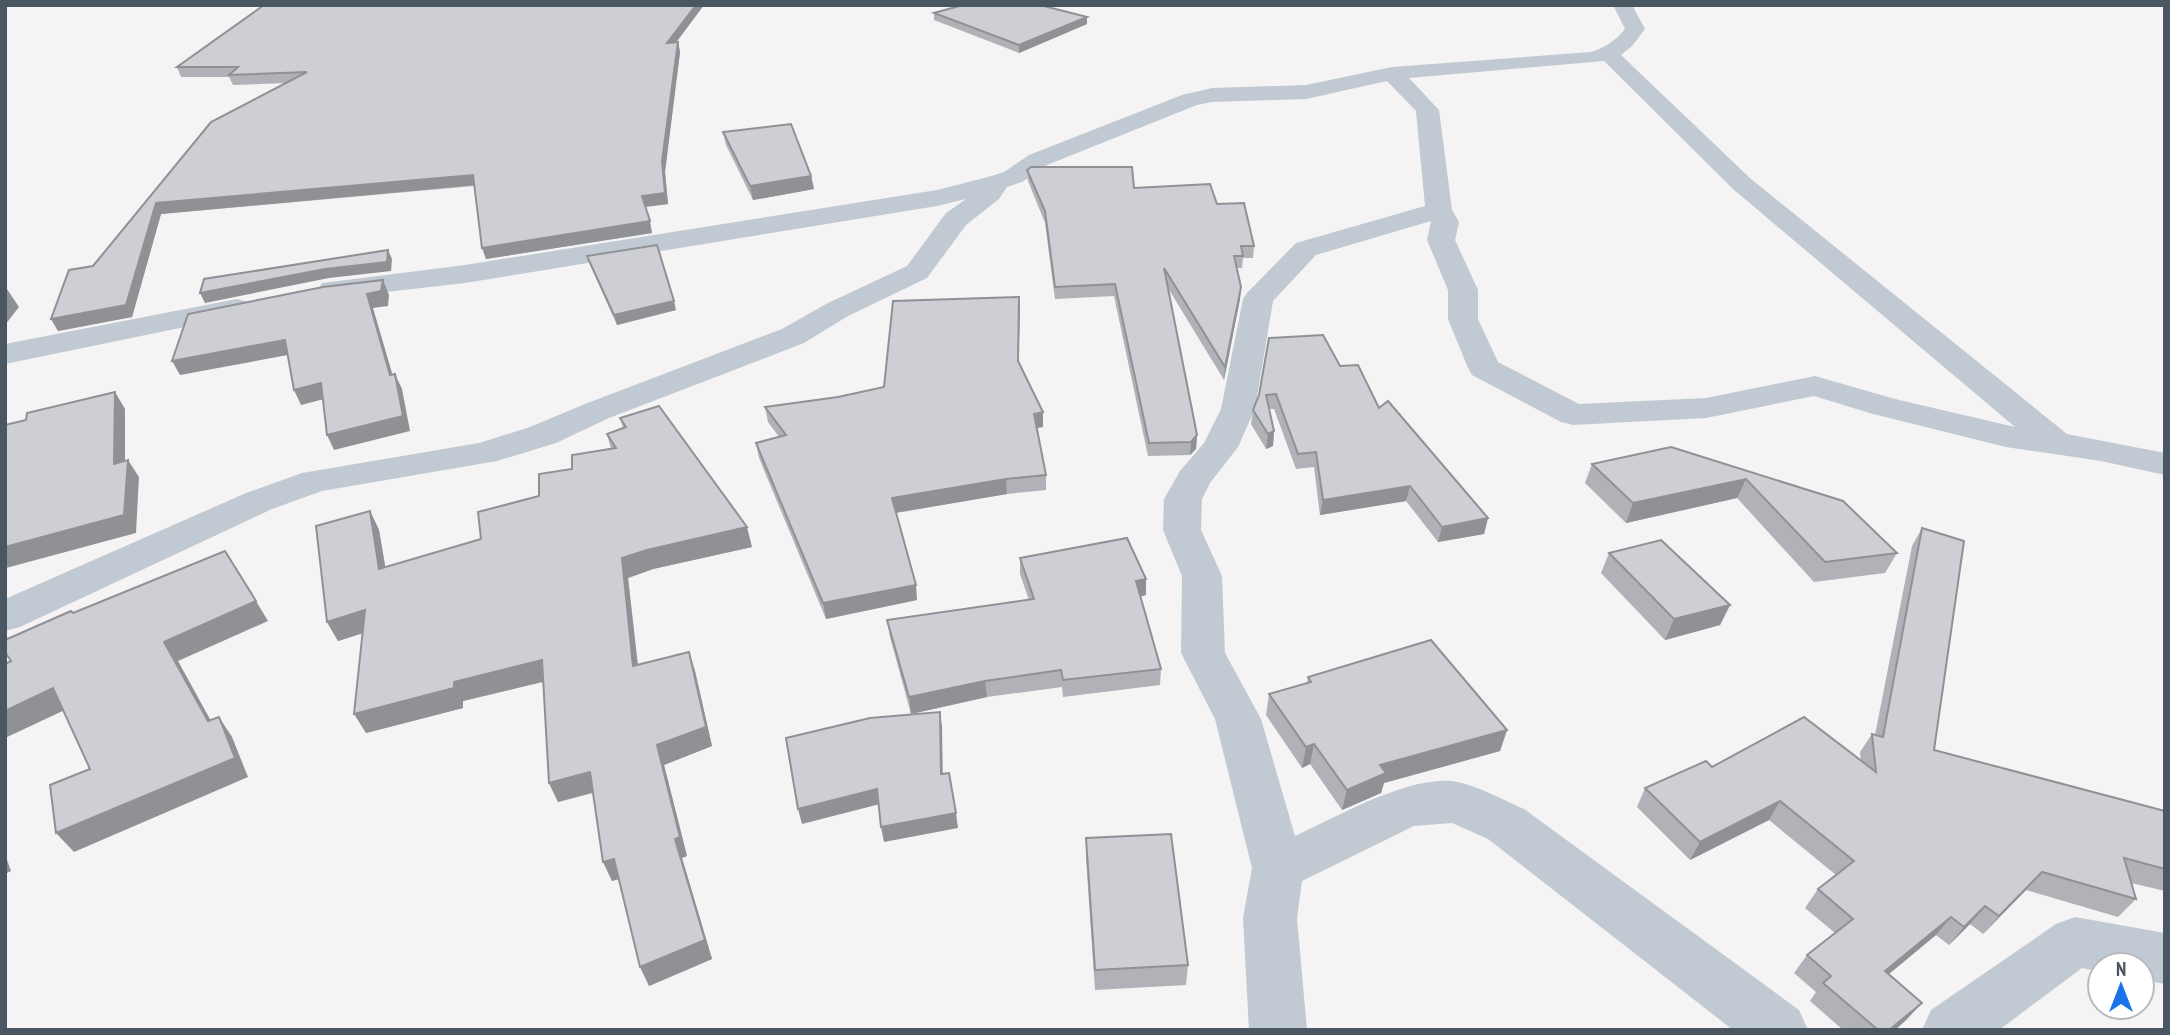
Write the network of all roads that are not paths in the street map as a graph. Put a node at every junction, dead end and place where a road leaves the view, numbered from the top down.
1 (1622, 5) edge
2 (1608, 54) junction
3 (1392, 73) junction
4 (998, 182) junction
5 (1439, 210) junction
6 (302, 295) edge
7 (262, 303) edge
8 (5, 354) edge
9 (2057, 444) junction
10 (2165, 464) edge
11 (5, 616) edge
12 (1278, 868) junction
13 (2165, 959) edge
14 (1278, 1030) edge
15 (1779, 1030) edge
16 (1951, 1030) edge

1 - 2 street
2 - 3 street
2 - 9 street
3 - 4 street
3 - 5 street
4 - 6 street
4 - 11 street
5 - 9 street
5 - 12 street
7 - 8 street
9 - 10 street
12 - 14 street
12 - 15 street
13 - 16 street

